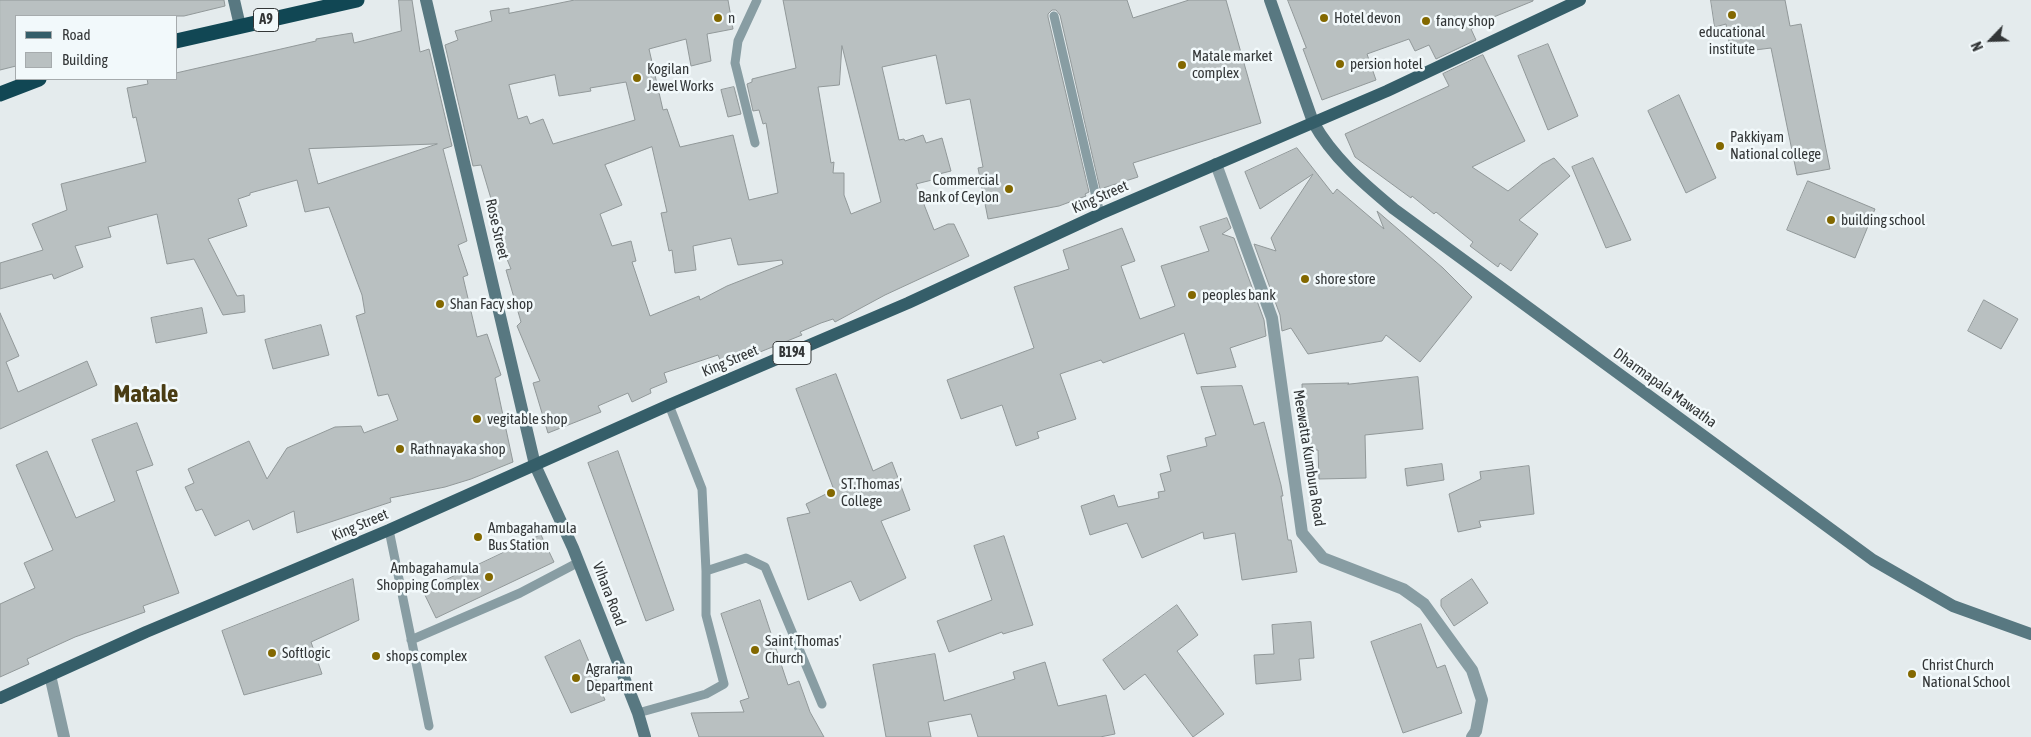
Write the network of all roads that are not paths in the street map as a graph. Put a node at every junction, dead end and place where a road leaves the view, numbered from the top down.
1 (234, 0) edge
2 (357, 0) edge
3 (426, 0) edge
4 (757, 0) edge
5 (1270, 0) edge
6 (1580, 0) edge
7 (1054, 16) dead end
8 (240, 26) junction
9 (178, 41) edge
10 (36, 80) edge
11 (0, 94) edge
12 (1313, 122) junction
13 (755, 143) dead end
14 (1216, 164) junction
15 (1100, 214) junction
16 (670, 405) junction
17 (535, 465) junction
18 (388, 530) junction
19 (579, 562) junction
20 (706, 570) junction
21 (2031, 634) edge
22 (411, 640) junction
23 (50, 674) junction
24 (0, 698) edge
25 (822, 704) dead end
26 (638, 713) junction
27 (429, 726) dead end
28 (64, 737) edge
29 (645, 737) edge
30 (1472, 737) edge

1 - 8 street
2 - 8 highway, A9
3 - 17 street, Rose Street
4 - 13 lane
5 - 12 street, Dharmapala Mawatha
6 - 12 main road, King Street / B194
7 - 15 lane
8 - 9 highway, A9
10 - 11 highway
12 - 14 main road, King Street / B194
12 - 21 street, Dharmapala Mawatha
14 - 15 main road, King Street / B194
14 - 30 street, Meewatta Kumbura Road
15 - 16 main road, King Street / B194
16 - 17 main road, King Street / B194
16 - 20 lane
17 - 18 main road, King Street / B194
17 - 19 street, Vihara Road
18 - 22 lane
18 - 23 main road, King Street / B194
19 - 22 lane
19 - 26 street, Vihara Road
20 - 25 lane
20 - 26 lane
22 - 27 lane
23 - 24 main road, King Street / B194
23 - 28 street
26 - 29 street, Vihara Road

